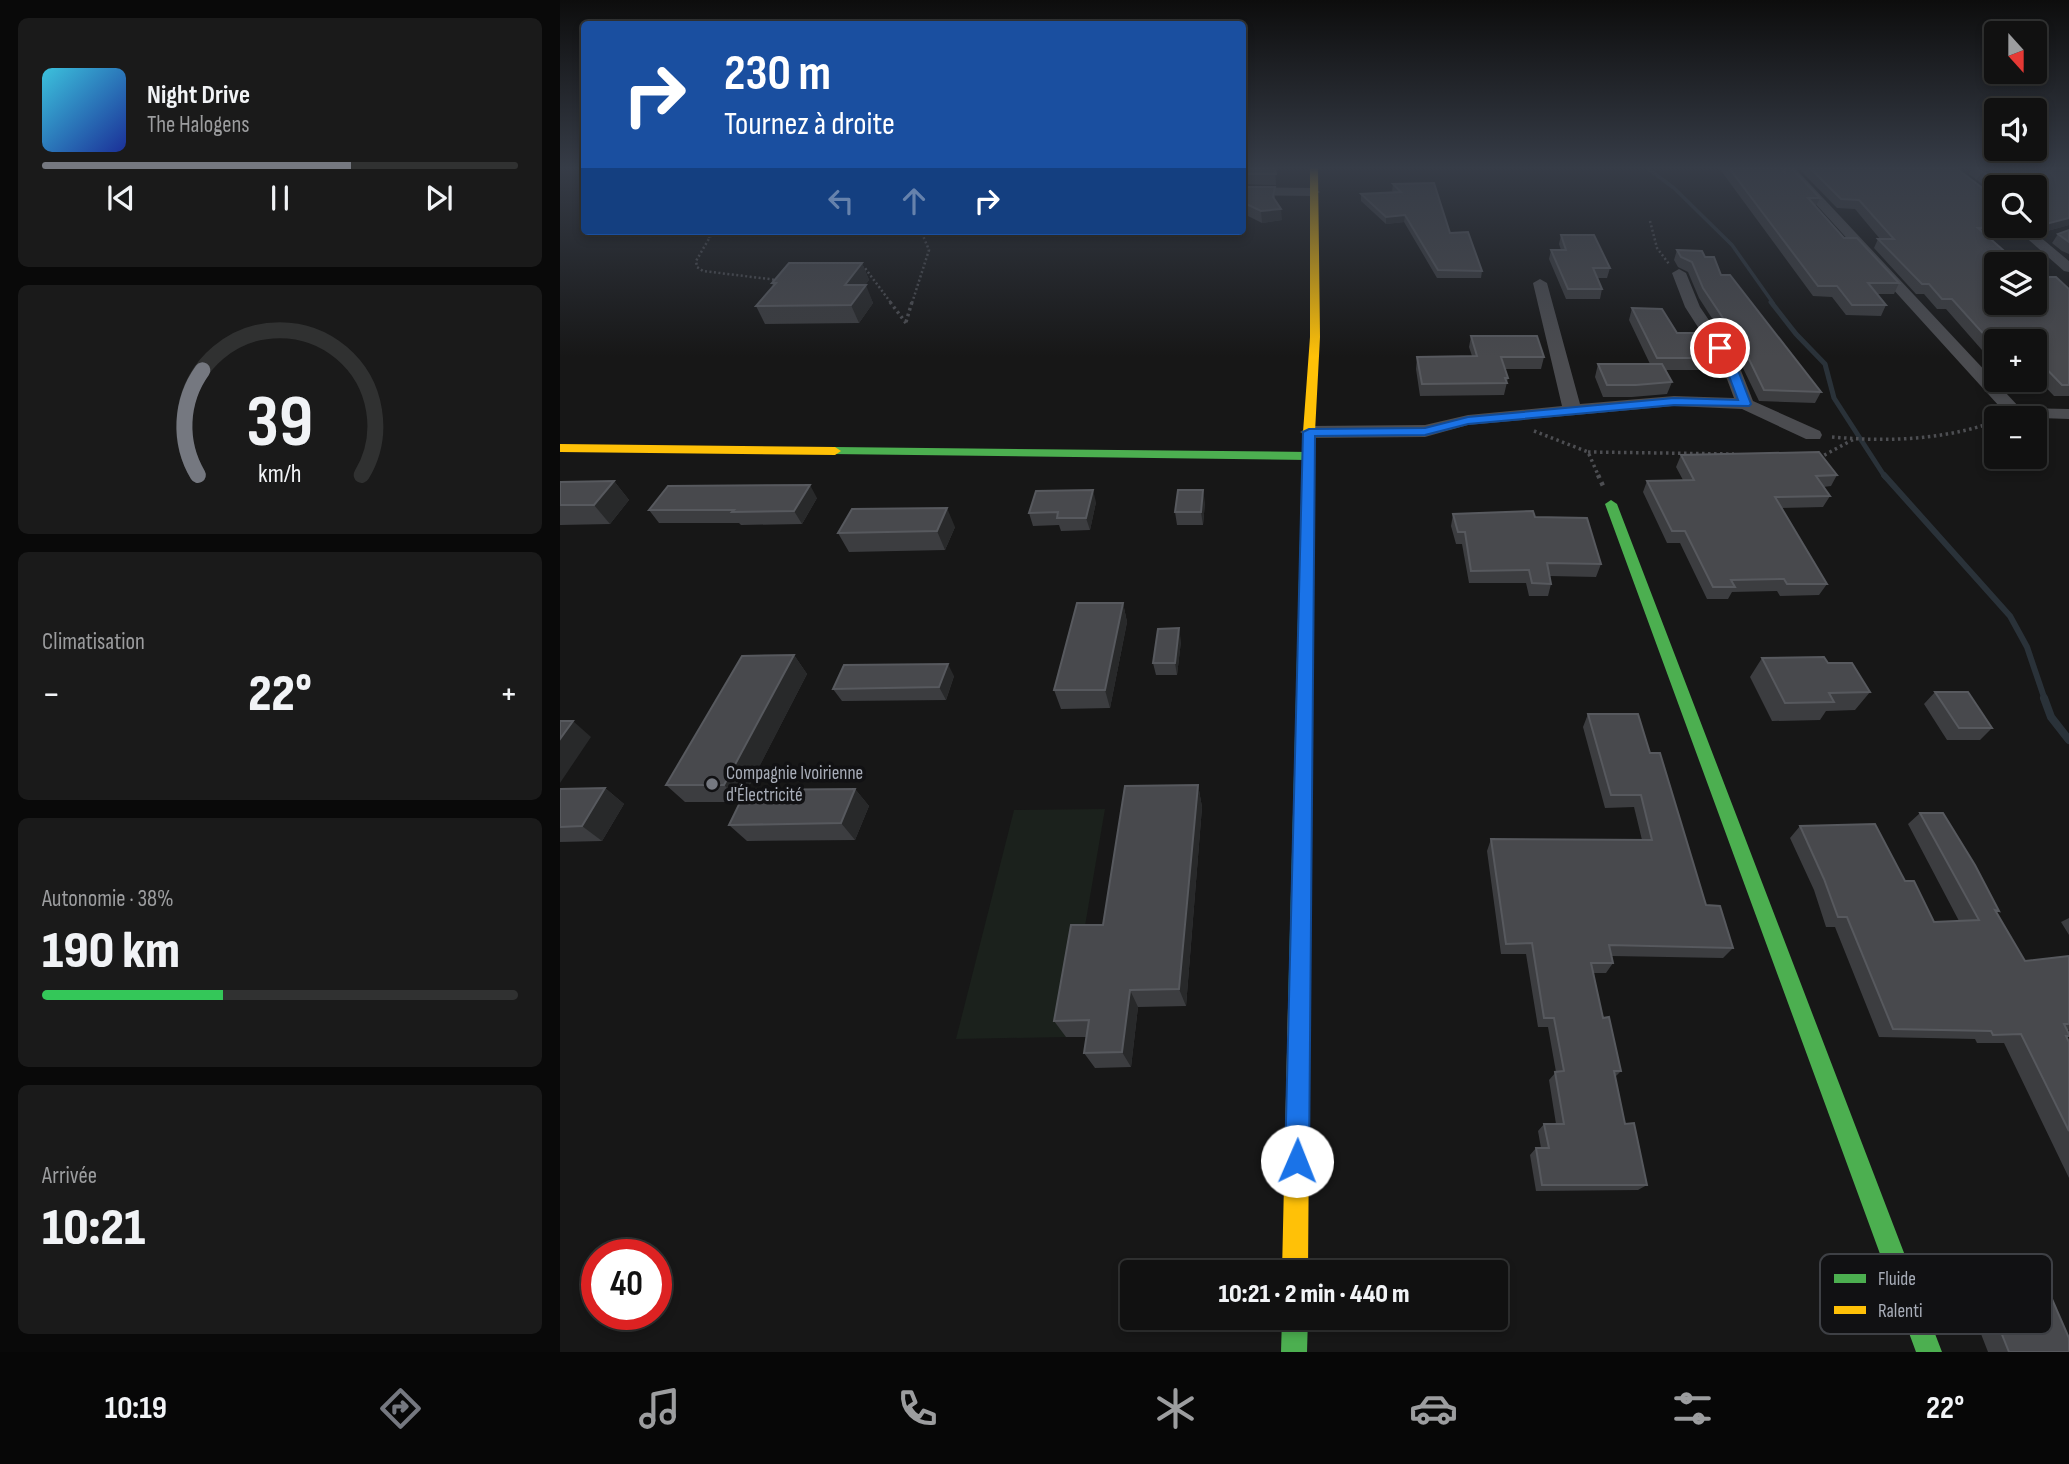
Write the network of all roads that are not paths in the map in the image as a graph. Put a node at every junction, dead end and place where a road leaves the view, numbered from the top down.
1 (1314, 231) edge
2 (1847, 231) edge
3 (2058, 234) edge
4 (2033, 238) edge
5 (2036, 241) junction
6 (2069, 268) edge
7 (1679, 273) road end
8 (1540, 283) dead end
9 (1745, 404) junction
10 (1572, 409) junction
11 (2069, 414) edge
12 (1309, 432) junction
13 (1813, 435) road end
14 (560, 448) edge
15 (1309, 456) junction
16 (1611, 504) road end
17 (1891, 1254) edge
18 (1295, 1260) edge
19 (1294, 1330) edge
20 (1921, 1334) edge
21 (1294, 1352) edge
22 (1928, 1352) edge

1 - 12 street
2 - 11 street
3 - 5 street
4 - 5 street
5 - 6 street
7 - 9 street
8 - 10 street
9 - 10 street
9 - 13 street
10 - 12 street
12 - 15 street
14 - 15 street
15 - 18 street
16 - 17 street
19 - 21 street
20 - 22 street

